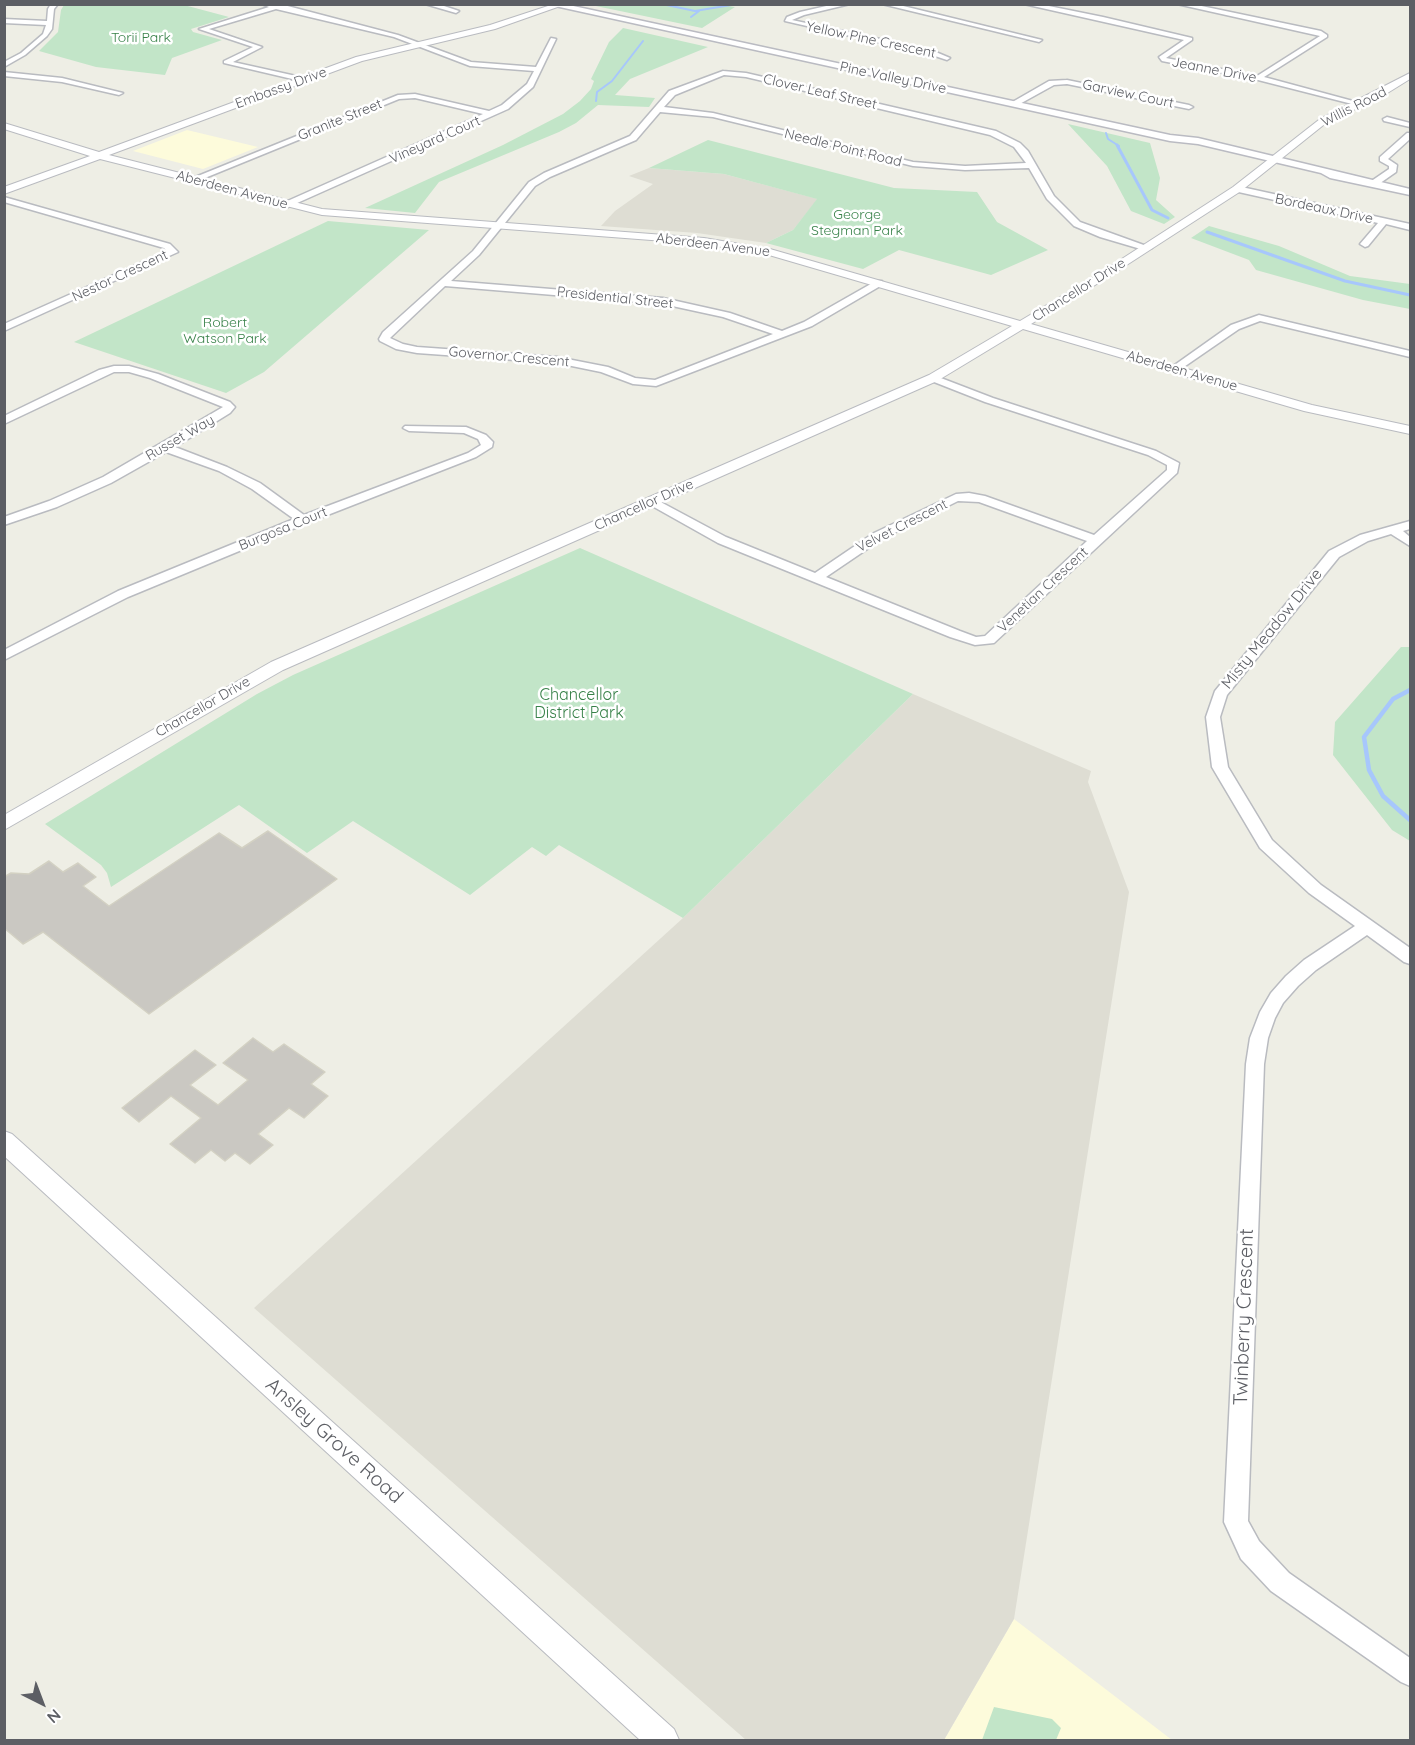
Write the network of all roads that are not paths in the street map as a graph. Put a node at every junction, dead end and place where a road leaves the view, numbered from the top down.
1 (55, 4) edge
2 (265, 4) edge
3 (284, 4) edge
4 (428, 4) edge
5 (571, 4) edge
6 (847, 4) edge
7 (885, 4) edge
8 (1180, 4) edge
9 (557, 5) edge
10 (1034, 5) edge
11 (275, 7) junction
12 (456, 11) dead end
13 (616, 18) junction
14 (4, 21) edge
15 (49, 23) junction
16 (553, 39) dead end
17 (1040, 40) dead end
18 (416, 44) junction
19 (947, 58) dead end
20 (4, 65) edge
21 (538, 69) junction
22 (4, 74) edge
23 (1410, 76) edge
24 (1258, 78) junction
25 (302, 80) junction
26 (119, 93) dead end
27 (1013, 104) junction
28 (1360, 104) junction
29 (1189, 107) dead end
30 (657, 109) junction
31 (492, 114) junction
32 (1387, 119) dead end
33 (1410, 125) edge
34 (4, 126) edge
35 (1410, 135) edge
36 (100, 155) junction
37 (1274, 161) junction
38 (1032, 165) junction
39 (192, 180) junction
40 (1373, 184) junction
41 (1237, 189) junction
42 (4, 191) edge
43 (1410, 192) edge
44 (4, 200) edge
45 (286, 205) junction
46 (1383, 222) junction
47 (498, 226) junction
48 (1410, 227) edge
49 (1365, 244) dead end
50 (1147, 248) junction
51 (443, 283) junction
52 (879, 283) junction
53 (1023, 325) junction
54 (4, 328) edge
55 (782, 334) junction
56 (1410, 354) edge
57 (1174, 369) junction
58 (933, 378) junction
59 (4, 421) edge
60 (409, 428) dead end
61 (1410, 430) edge
62 (165, 448) junction
63 (651, 502) junction
64 (303, 520) junction
65 (4, 521) edge
66 (1410, 525) edge
67 (1393, 530) junction
68 (1096, 540) junction
69 (1410, 542) edge
70 (816, 578) junction
71 (4, 656) edge
72 (4, 824) edge
73 (1368, 926) junction
74 (1410, 957) edge
75 (4, 1141) edge
76 (1410, 1673) edge
77 (663, 1740) edge

1 - 15 street
2 - 11 street
3 - 11 street
4 - 12 street
5 - 13 main road, Pine Valley Drive
6 - 19 street, Yellow Pine Crescent
7 - 17 street
8 - 24 street
9 - 13 main road, Pine Valley Drive
9 - 18 street, Embassy Drive
10 - 24 street, Jeanne Drive
11 - 18 street
11 - 25 street
13 - 27 main road, Pine Valley Drive
14 - 15 street
15 - 20 street
16 - 21 street, Vineyard Court
18 - 21 street
18 - 25 street, Embassy Drive
21 - 31 street, Vineyard Court
22 - 26 street
23 - 28 street, Willis Road
24 - 28 street, Jeanne Drive
25 - 36 street, Embassy Drive
27 - 29 street, Garview Court
27 - 37 main road, Pine Valley Drive
28 - 37 street, Willis Road
30 - 38 street, Needle Point Road
30 - 38 street, Clover Leaf Street
30 - 47 street, Clover Leaf Street
31 - 39 street, Granite Street
31 - 45 street, Vineyard Court
32 - 33 street
34 - 36 street, Aberdeen Avenue
35 - 40 street
36 - 39 street, Aberdeen Avenue
36 - 42 street, Embassy Drive
37 - 40 main road, Pine Valley Drive
37 - 41 street, Chancellor Drive
38 - 50 street, Clover Leaf Street
39 - 45 street, Aberdeen Avenue
40 - 43 main road, Pine Valley Drive
41 - 46 street, Bordeaux Drive
41 - 50 street, Chancellor Drive
44 - 54 street, Nestor Crescent
45 - 47 street, Aberdeen Avenue
46 - 48 street, Bordeaux Drive
46 - 49 street
47 - 51 street, Governor Crescent
47 - 52 street, Aberdeen Avenue
50 - 53 street, Chancellor Drive
51 - 55 street, Presidential Street
51 - 55 street, Governor Crescent
52 - 53 street, Aberdeen Avenue
52 - 55 street, Governor Crescent
53 - 57 street, Aberdeen Avenue
53 - 58 street, Chancellor Drive
56 - 57 street
57 - 61 street, Aberdeen Avenue
58 - 63 street, Chancellor Drive
58 - 68 street, Venetian Crescent
59 - 62 street, Russet Way
60 - 64 street, Burgosa Court
62 - 64 street
62 - 65 street, Russet Way
63 - 70 street, Venetian Crescent
63 - 72 street, Chancellor Drive
64 - 71 street, Burgosa Court
66 - 67 street, Misty Meadow Drive
67 - 69 street
67 - 73 street, Misty Meadow Drive
68 - 70 street, Velvet Crescent
68 - 70 street, Venetian Crescent
73 - 74 street, Misty Meadow Drive
73 - 76 street, Twinberry Crescent
75 - 77 street, Ansley Grove Road

